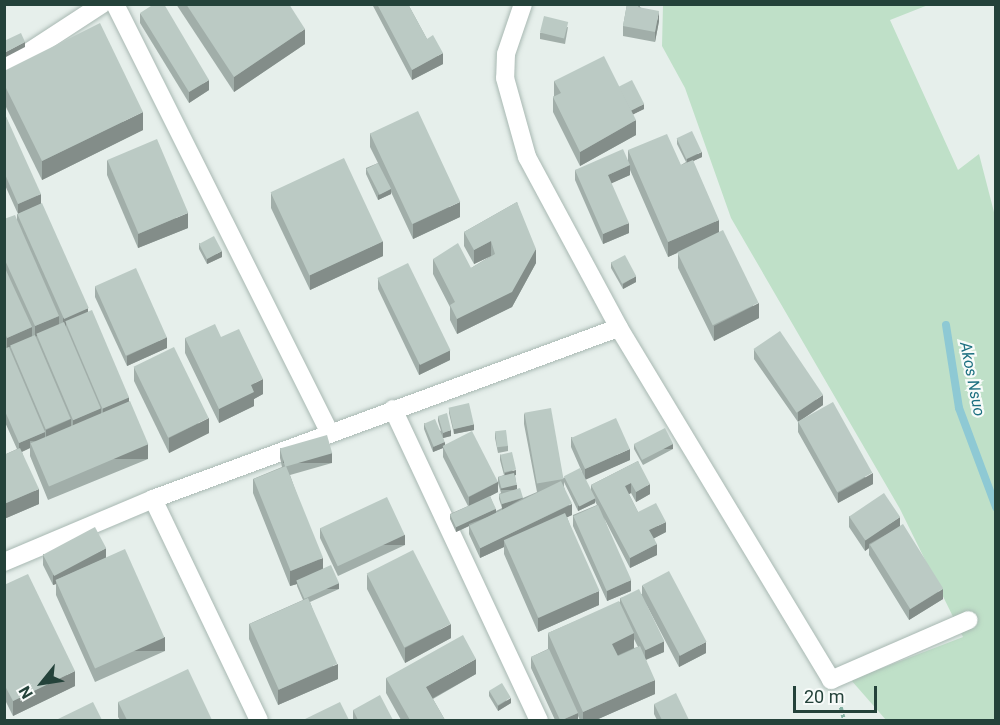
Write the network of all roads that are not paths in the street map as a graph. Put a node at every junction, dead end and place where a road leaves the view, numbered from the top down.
1 (102, 4) edge
2 (115, 4) edge
3 (523, 4) edge
4 (4, 68) edge
5 (619, 328) junction
6 (393, 409) junction
7 (329, 432) junction
8 (153, 499) junction
9 (4, 562) edge
10 (969, 620) dead end
11 (259, 720) edge
12 (539, 720) edge

1 - 4 street
2 - 7 street
3 - 5 street
5 - 6 street
5 - 10 street
6 - 7 street
6 - 12 street
7 - 8 street
8 - 9 street
8 - 11 street

